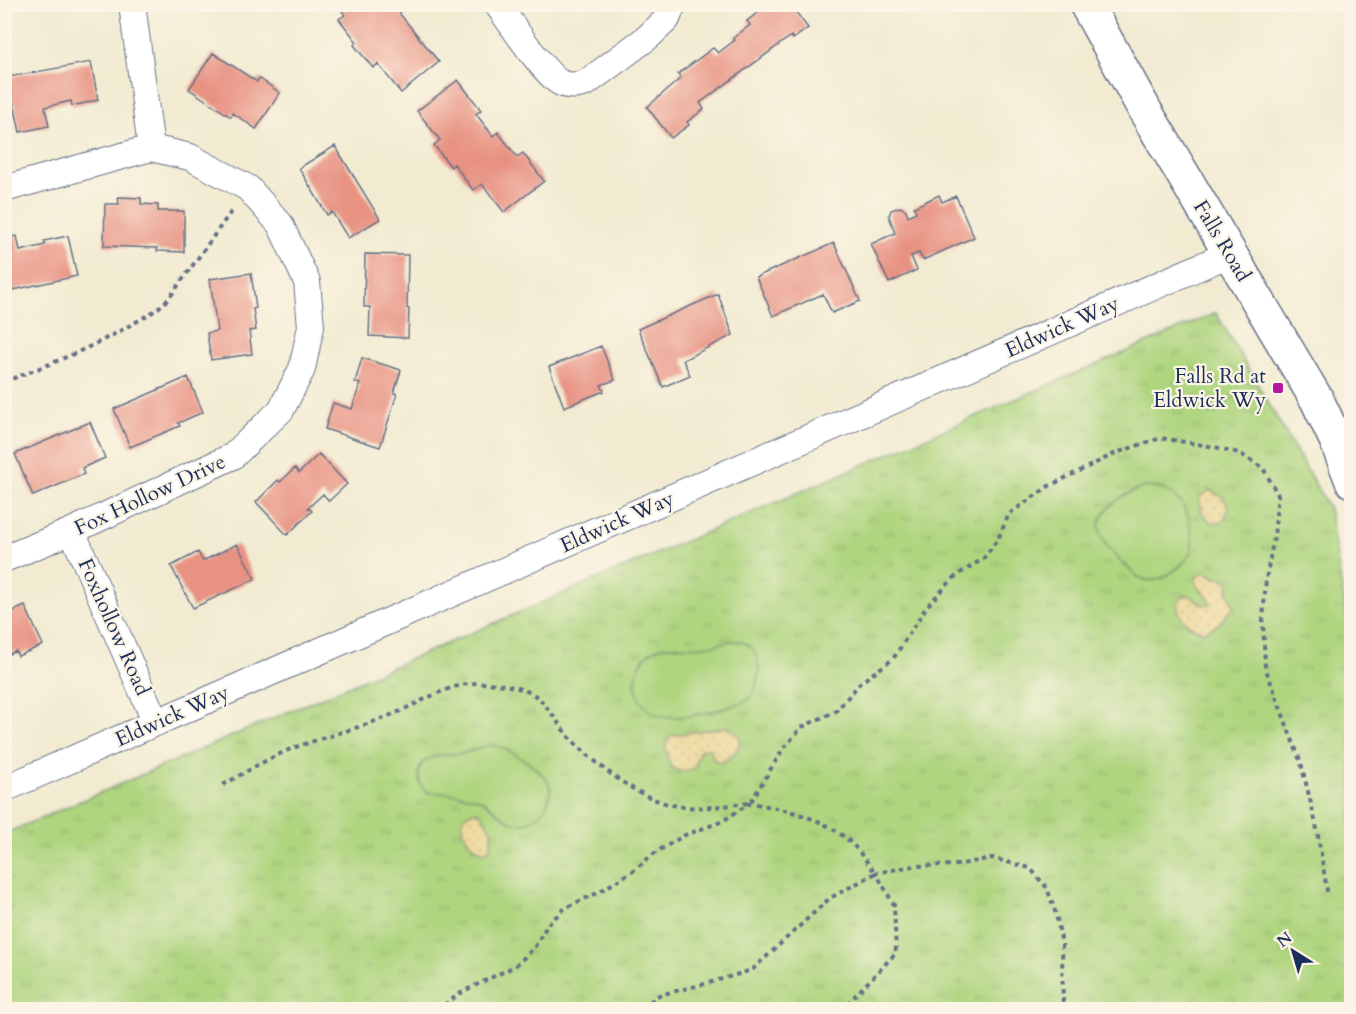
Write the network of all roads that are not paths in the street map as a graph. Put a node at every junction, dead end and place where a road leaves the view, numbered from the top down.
1 (132, 4) edge
2 (497, 4) edge
3 (673, 4) edge
4 (1086, 4) edge
5 (151, 148) junction
6 (4, 189) edge
7 (1229, 254) junction
8 (1352, 481) edge
9 (72, 531) junction
10 (4, 559) edge
11 (156, 723) junction
12 (4, 789) edge

1 - 5 street
2 - 3 street
4 - 7 main road, Falls Road
5 - 6 street, Fox Hollow Drive
5 - 9 street, Fox Hollow Drive
7 - 8 main road, Falls Road
7 - 11 street, Eldwick Way
9 - 10 street, Fox Hollow Drive
9 - 11 street, Foxhollow Road
11 - 12 street, Eldwick Way

